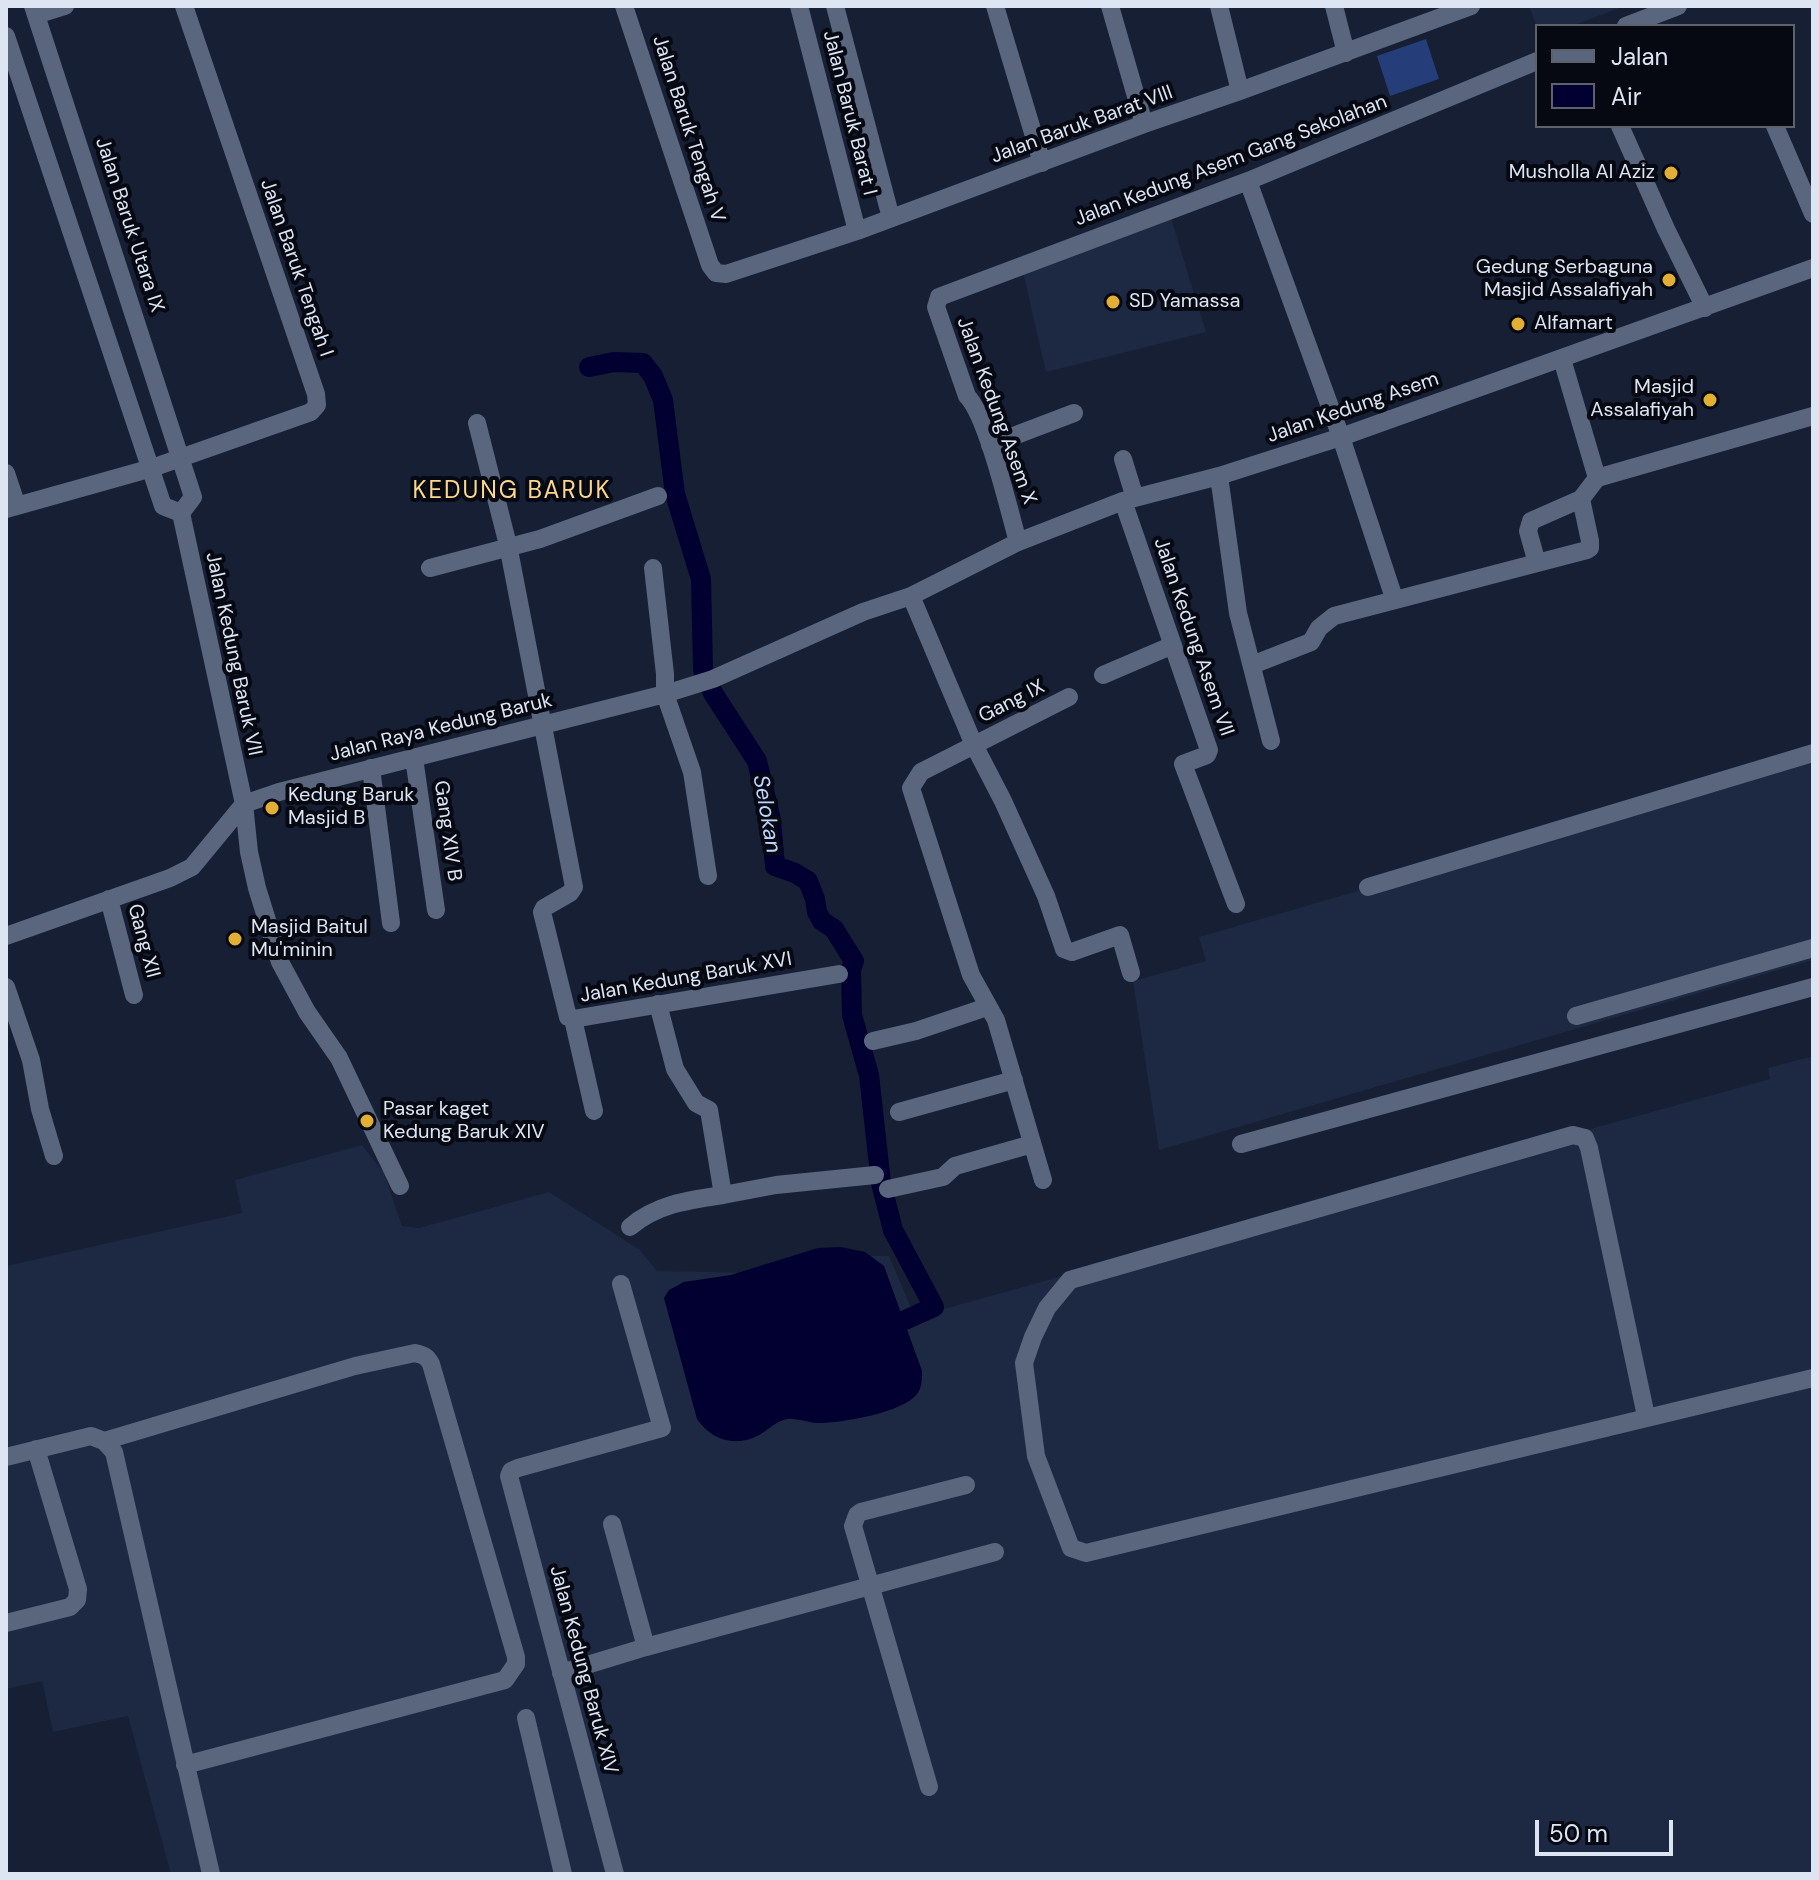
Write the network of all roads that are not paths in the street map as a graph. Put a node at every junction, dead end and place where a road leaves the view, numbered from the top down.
1 (65, 6) edge
2 (184, 6) edge
3 (624, 6) edge
4 (799, 6) edge
5 (835, 6) edge
6 (995, 6) edge
7 (1110, 6) edge
8 (1219, 6) edge
9 (1334, 6) edge
10 (1678, 6) edge
11 (1466, 7) edge
12 (35, 11) edge
13 (1631, 24) edge
14 (44, 39) junction
15 (8, 43) edge
16 (1346, 53) junction
17 (1535, 62) edge
18 (1240, 91) junction
19 (1144, 124) junction
20 (1621, 128) edge
21 (1776, 128) edge
22 (1042, 163) junction
23 (1248, 181) junction
24 (1813, 214) edge
25 (891, 218) junction
26 (857, 231) junction
27 (710, 265) joint
28 (1813, 268) edge
29 (939, 297) joint
30 (1705, 308) junction
31 (1562, 359) junction
32 (1074, 413) dead end
33 (1813, 416) edge
34 (477, 423) dead end
35 (1341, 437) junction
36 (990, 445) junction
37 (182, 459) junction
38 (1123, 459) dead end
39 (152, 468) junction
40 (6, 473) edge
41 (1219, 476) junction
42 (1597, 478) junction
43 (658, 496) dead end
44 (1581, 499) junction
45 (1129, 500) junction
46 (11, 508) edge
47 (181, 513) junction
48 (1018, 542) junction
49 (508, 545) junction
50 (1537, 563) junction
51 (430, 568) dead end
52 (653, 568) dead end
53 (911, 596) junction
54 (1394, 598) junction
55 (1173, 645) junction
56 (1252, 665) junction
57 (1103, 675) dead end
58 (665, 694) junction
59 (1069, 697) dead end
60 (544, 725) junction
61 (1271, 741) dead end
62 (974, 745) junction
63 (1813, 753) edge
64 (414, 758) junction
65 (371, 768) junction
66 (244, 804) junction
67 (708, 876) dead end
68 (1368, 887) dead end
69 (109, 899) junction
70 (1236, 904) dead end
71 (436, 910) dead end
72 (391, 923) dead end
73 (6, 936) edge
74 (1813, 948) edge
75 (1131, 973) dead end
76 (839, 974) dead end
77 (6, 987) edge
78 (1813, 987) edge
79 (134, 995) dead end
80 (658, 1004) junction
81 (987, 1007) junction
82 (1576, 1016) dead end
83 (573, 1019) junction
84 (873, 1041) dead end
85 (1014, 1080) junction
86 (594, 1111) dead end
87 (899, 1112) dead end
88 (1032, 1144) junction
89 (1241, 1144) dead end
90 (54, 1156) dead end
91 (875, 1175) dead end
92 (1043, 1180) dead end
93 (400, 1186) dead end
94 (888, 1189) dead end
95 (723, 1195) junction
96 (630, 1227) dead end
97 (621, 1284) dead end
98 (1813, 1378) edge
99 (1646, 1416) junction
100 (104, 1441) junction
101 (36, 1449) junction
102 (6, 1457) edge
103 (966, 1485) dead end
104 (612, 1524) dead end
105 (995, 1552) dead end
106 (871, 1586) junction
107 (6, 1623) edge
108 (646, 1647) junction
109 (561, 1673) junction
110 (526, 1718) dead end
111 (185, 1765) junction
112 (929, 1787) dead end
113 (211, 1874) edge
114 (563, 1874) edge
115 (615, 1874) edge

1 - 12 street
2 - 37 street, Jalan Baruk Tengah I
3 - 27 street, Jalan Baruk Tengah V
4 - 26 street, Jalan Baruk Barat I
5 - 25 street, Jalan Baruk Barat I
6 - 22 street
7 - 19 street
8 - 18 street
9 - 16 street
10 - 13 street
11 - 16 street, Jalan Baruk Barat VIII
12 - 14 street, Jalan Baruk Utara IX
14 - 15 street
14 - 37 street, Jalan Baruk Utara IX
15 - 39 street
16 - 18 street, Jalan Baruk Barat VIII
17 - 23 street, Jalan Kedung Asem Gang Sekolahan
18 - 19 street, Jalan Baruk Barat VIII
19 - 22 street, Jalan Baruk Barat VIII
20 - 30 street
21 - 24 street
22 - 25 street, Jalan Baruk Barat VIII
23 - 29 street, Jalan Kedung Asem Gang Sekolahan
23 - 35 street
25 - 26 street, Jalan Baruk Barat VIII
26 - 27 street, Jalan Baruk Barat VIII
28 - 30 street, Jalan Kedung Asem
29 - 36 street, Jalan Kedung Asem X
30 - 31 street, Jalan Kedung Asem
31 - 35 street, Jalan Kedung Asem
31 - 42 street
32 - 36 street
33 - 42 street
34 - 49 street
35 - 41 street, Jalan Kedung Asem
35 - 54 street
36 - 48 street, Jalan Kedung Asem X
37 - 39 street
37 - 47 street, Jalan Kedung Baruk VII
38 - 45 street, Jalan Kedung Asem VII
39 - 46 street
39 - 47 street, Jalan Kedung Baruk VII
40 - 46 street
41 - 45 street, Jalan Kedung Asem
41 - 56 street
42 - 44 street
43 - 49 street
44 - 50 street
44 - 50 street
45 - 48 street, Jalan Kedung Asem
45 - 55 street, Jalan Kedung Asem VII
47 - 66 street, Jalan Kedung Baruk VII
48 - 53 street, Jalan Kedung Asem
49 - 51 street
49 - 60 street
50 - 54 street
52 - 58 street
53 - 58 street, Jalan Raya Kedung Baruk
53 - 62 street
54 - 56 street
55 - 57 street
55 - 70 street, Jalan Kedung Asem VII
56 - 61 street
58 - 60 street, Jalan Raya Kedung Baruk
58 - 67 street
59 - 62 street, Gang IX
60 - 64 street, Jalan Raya Kedung Baruk
60 - 83 street, Jalan Kedung Baruk XVI
62 - 75 street
62 - 81 street, Gang IX
63 - 68 street
64 - 65 street, Jalan Raya Kedung Baruk
64 - 71 street, Gang XIV B
65 - 66 street, Jalan Raya Kedung Baruk
65 - 72 street
66 - 69 street
66 - 93 street
69 - 73 street
69 - 79 street, Gang XII
74 - 82 street
76 - 80 street, Jalan Kedung Baruk XVI
77 - 90 street
78 - 89 street
80 - 83 street, Jalan Kedung Baruk XVI
80 - 95 street
81 - 84 street
81 - 85 street
83 - 86 street
85 - 87 street
85 - 88 street
88 - 92 street
88 - 94 street
91 - 95 street
95 - 96 street
97 - 109 street, Jalan Kedung Baruk XIV
98 - 99 street
99 - 99 street
100 - 101 street
100 - 111 street
100 - 111 street
101 - 102 street
101 - 107 street
103 - 106 street
104 - 108 street
105 - 106 street
106 - 108 street
106 - 112 street
108 - 109 street
109 - 115 street, Jalan Kedung Baruk XIV
110 - 114 street
111 - 113 street

